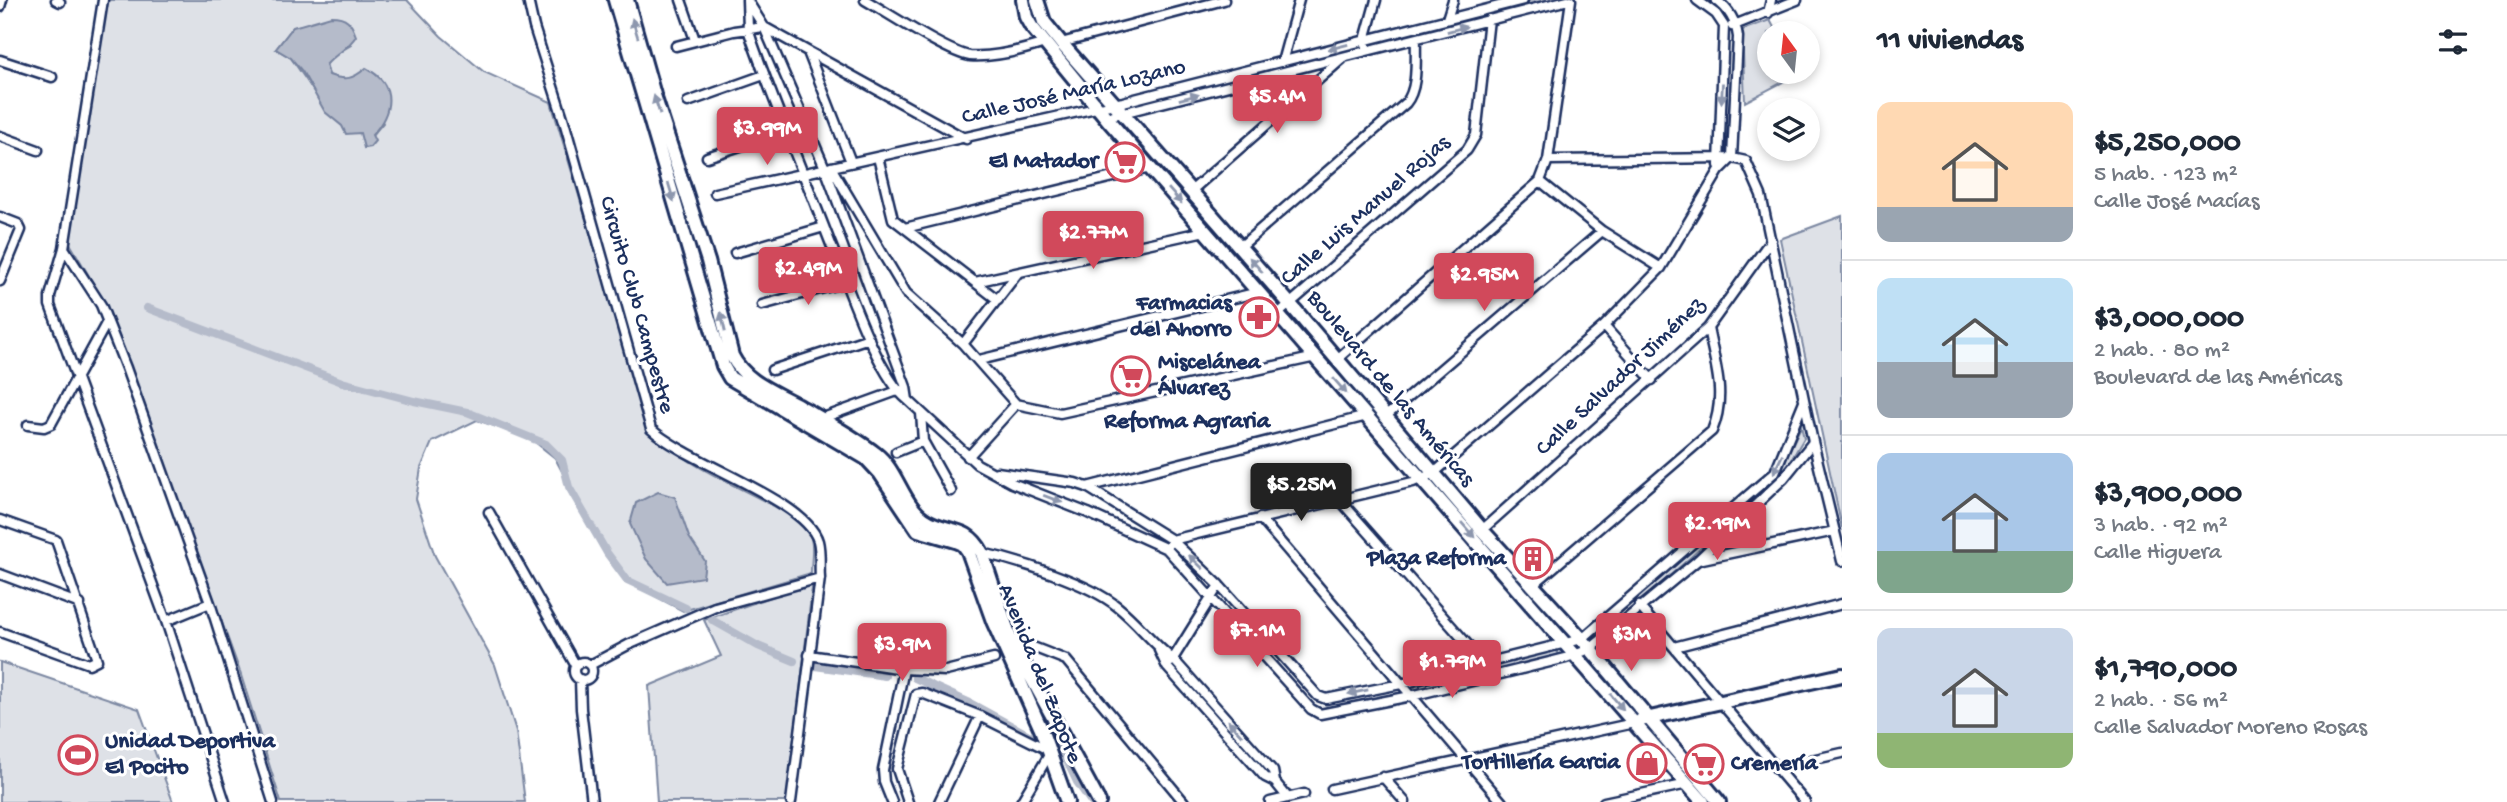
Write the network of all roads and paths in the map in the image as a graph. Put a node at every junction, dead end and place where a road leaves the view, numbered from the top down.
1 (2, 0) edge
2 (103, 0) edge
3 (528, 0) edge
4 (615, 0) edge
5 (626, 0) edge
6 (681, 0) edge
7 (865, 0) edge
8 (1023, 0) edge
9 (1037, 0) edge
10 (1224, 0) edge
11 (1299, 0) edge
12 (1376, 0) edge
13 (1453, 0) edge
14 (1523, 0) edge
15 (1570, 0) edge
16 (1697, 0) edge
17 (1717, 0) edge
18 (1771, 0) edge
19 (1797, 0) edge
20 (0, 7) edge
21 (1486, 9) junction
22 (1768, 13) junction
23 (1447, 19) junction
24 (1490, 21) junction
25 (1724, 26) junction
26 (1736, 26) junction
27 (764, 27) junction
28 (748, 29) junction
29 (1416, 39) junction
30 (695, 40) junction
31 (1365, 40) junction
32 (1045, 43) junction
33 (1061, 43) junction
34 (676, 46) dead end
35 (1368, 51) junction
36 (808, 52) junction
37 (1344, 58) junction
38 (0, 60) edge
39 (1282, 62) junction
40 (764, 75) junction
41 (52, 77) dead end
42 (688, 102) dead end
43 (1119, 108) junction
44 (1102, 112) junction
45 (786, 131) junction
46 (0, 136) edge
47 (966, 139) junction
48 (38, 150) dead end
49 (707, 157) dead end
50 (878, 157) junction
51 (1732, 158) junction
52 (1548, 160) junction
53 (1718, 160) junction
54 (851, 162) junction
55 (828, 168) junction
56 (1150, 168) junction
57 (1719, 171) junction
58 (802, 173) junction
59 (1540, 181) junction
60 (1191, 191) junction
61 (715, 194) dead end
62 (0, 217) edge
63 (824, 227) junction
64 (905, 228) junction
65 (1205, 231) junction
66 (1602, 231) junction
67 (1771, 240) junction
68 (1240, 247) junction
69 (64, 248) junction
70 (734, 253) dead end
71 (1661, 268) junction
72 (1017, 274) junction
73 (0, 281) edge
74 (846, 282) junction
75 (975, 282) junction
76 (1258, 292) junction
77 (998, 300) junction
78 (1290, 304) junction
79 (762, 305) dead end
80 (1278, 314) junction
81 (107, 321) junction
82 (1604, 326) junction
83 (1708, 328) junction
84 (869, 338) junction
85 (963, 344) junction
86 (1315, 357) junction
87 (979, 360) junction
88 (1336, 360) junction
89 (772, 370) dead end
90 (77, 378) junction
91 (1652, 380) junction
92 (906, 387) junction
93 (896, 391) junction
94 (908, 400) junction
95 (1804, 401) junction
96 (1016, 404) junction
97 (921, 413) junction
98 (1367, 416) junction
99 (1385, 417) junction
100 (820, 419) junction
101 (29, 425) dead end
102 (923, 441) junction
103 (1813, 442) junction
104 (896, 452) dead end
105 (968, 457) junction
106 (990, 471) junction
107 (1428, 476) junction
108 (1087, 487) junction
109 (951, 491) dead end
110 (1339, 499) junction
111 (489, 512) dead end
112 (1260, 518) junction
113 (0, 520) edge
114 (1482, 530) junction
115 (1835, 531) junction
116 (1172, 540) junction
117 (1167, 549) junction
118 (978, 557) junction
119 (1698, 560) junction
120 (1842, 561) edge
121 (0, 574) edge
122 (820, 578) junction
123 (1219, 585) junction
124 (1533, 585) junction
125 (1211, 596) junction
126 (210, 603) junction
127 (80, 604) junction
128 (1842, 604) edge
129 (1639, 606) junction
130 (166, 621) junction
131 (0, 632) edge
132 (1010, 638) junction
133 (1567, 644) junction
134 (1586, 644) junction
135 (1158, 647) junction
136 (1674, 647) junction
137 (1576, 654) junction
138 (809, 655) junction
139 (994, 659) dead end
140 (1174, 660) junction
141 (1484, 663) junction
142 (590, 664) junction
143 (576, 666) junction
144 (1167, 667) junction
145 (904, 669) junction
146 (1842, 675) edge
147 (580, 679) junction
148 (1401, 684) junction
149 (1314, 692) junction
150 (1411, 696) junction
151 (1305, 701) junction
152 (1721, 701) junction
153 (980, 716) junction
154 (1647, 718) junction
155 (1634, 723) junction
156 (1048, 752) junction
157 (1842, 753) edge
158 (1465, 758) junction
159 (1776, 768) junction
160 (1383, 777) junction
161 (1275, 782) junction
162 (1688, 784) junction
163 (1332, 789) dead end
164 (1304, 794) dead end
165 (1288, 798) junction
166 (225, 802) edge
167 (273, 802) edge
168 (592, 802) edge
169 (792, 802) edge
170 (892, 802) edge
171 (908, 802) edge
172 (942, 802) edge
173 (1021, 802) edge
174 (1067, 802) edge
175 (1099, 802) edge
176 (1184, 802) edge
177 (1270, 802) edge
178 (1405, 802) edge
179 (1502, 802) edge
180 (1604, 802) edge
181 (1703, 802) edge
182 (1719, 802) edge
183 (1805, 802) edge

1 - 20 street
2 - 69 street
3 - 122 street, Circuito Club Campestre
4 -> 118 main road
100 -> 5 main road
6 - 30 street
7 - 32 street
8 - 32 main road, Boulevard de las Américas
9 - 33 main road, Boulevard de las Américas
10 - 33 street
11 - 39 street
12 - 31 street
13 - 23 street
14 - 21 street, Calle José María Lozano
15 - 24 street, Calle José María Lozano
15 - 52 street
16 - 25 street
17 - 26 street
18 - 22 street
19 - 22 street
21 - 23 street, Calle José María Lozano
21 - 24 street, Calle Luis Manuel Rojas
22 - 26 street
23 - 31 street, Calle José María Lozano
29 -> 24 street, Calle José María Lozano
24 - 78 street, Calle Luis Manuel Rojas
25 - 26 street
25 -> 53 street
26 - 51 street
27 - 28 street
27 - 28 street
27 - 36 street
27 - 55 street
28 - 30 street
28 - 40 street
29 - 35 street, Calle José María Lozano
29 - 68 street
30 - 34 street
31 - 35 street
31 -> 39 street, Calle José María Lozano
32 - 44 main road, Boulevard de las Américas
33 - 43 main road, Boulevard de las Américas
35 - 37 street, Calle José María Lozano
36 - 47 street
36 - 54 street
43 -> 37 street, Calle José María Lozano
37 - 60 street
38 - 41 street
39 - 43 street, Calle José María Lozano
40 - 42 street
40 - 45 street
43 - 44 street, Calle José María Lozano
43 - 60 main road, Boulevard de las Américas
44 - 47 street, Calle José María Lozano
44 - 56 main road, Boulevard de las Américas
45 - 49 street
45 - 58 street
46 - 48 street
47 - 50 street, Calle José María Lozano
50 - 54 street, Calle José María Lozano
50 - 64 street
51 - 53 street
51 - 57 street
51 - 67 street
52 - 53 street
52 - 59 street
53 - 57 street
54 - 55 street, Calle José María Lozano
55 - 58 street, Calle José María Lozano
55 - 85 street
55 - 92 street
56 - 64 street
56 -> 65 main road, Boulevard de las Américas
57 - 71 street
58 - 61 street, Calle José María Lozano
58 - 63 street
59 - 66 street
59 - 88 street
60 - 68 main road, Boulevard de las Américas
62 - 73 street
63 - 70 street
63 - 74 street
64 - 75 street
65 - 72 street
65 - 76 main road, Boulevard de las Américas
66 - 71 street
66 - 99 street
67 - 83 street, Calle Salvador Jiménez
67 - 95 street
78 -> 68 main road, Boulevard de las Américas
69 - 81 street
69 - 90 street
71 - 82 street
72 - 75 street
72 - 77 street
74 - 79 street
74 - 84 street
75 - 77 street
76 - 80 main road, Boulevard de las Américas
76 - 87 street
77 - 85 street
78 - 80 street, Calle Luis Manuel Rojas
78 - 88 main road, Boulevard de las Américas
80 - 86 main road, Boulevard de las Américas
81 - 90 street
81 - 126 street
82 - 91 street
82 - 107 street
83 - 91 street, Calle Salvador Jiménez
83 - 124 street
84 - 89 street
84 - 93 street
85 - 87 street
86 - 96 street
86 -> 98 main road, Boulevard de las Américas
87 - 96 street
88 - 99 main road, Boulevard de las Américas
90 - 101 street
90 - 130 street
91 - 114 street, Calle Salvador Jiménez
92 - 93 street
92 - 94 street
93 - 94 street
93 - 100 street
94 - 97 street
95 - 103 street
95 -> 134 street
96 - 105 street
97 - 102 street
97 - 105 street
98 - 107 main road, Boulevard de las Américas
98 - 108 street
99 - 107 main road, Boulevard de las Américas
100 - 118 main road
102 - 104 street
102 - 109 street
103 - 115 street
103 - 119 street
105 - 106 street
106 - 108 street
106 -> 117 street
107 - 110 street
107 - 114 main road, Boulevard de las Américas
107 -> 133 main road, Boulevard de las Américas
108 - 116 street
110 - 112 street
110 - 141 street
111 - 143 street
112 - 116 street
112 - 148 street
113 - 127 street
114 - 124 main road, Boulevard de las Américas
115 - 119 street
115 - 120 street
116 - 117 street
123 -> 116 street
117 - 125 street
118 - 132 main road, Avenida del Zapote
118 - 135 street
118 - 156 main road, Avenida del Zapote
119 - 129 street
121 - 127 street
122 - 138 street, Circuito Club Campestre
122 - 142 street
123 - 125 street
123 - 149 street
124 - 134 main road, Boulevard de las Américas
125 - 140 street
125 - 151 street
126 - 130 street
126 - 167 street
127 - 131 street
128 - 136 street
129 - 134 street
129 - 136 street
130 - 166 street
132 - 175 main road, Avenida del Zapote
132 - 176 street
133 - 134 street
133 - 137 main road, Boulevard de las Américas
133 - 141 street
134 - 137 street
134 - 154 main road, Boulevard de las Américas
135 - 140 street
135 - 144 street
136 - 152 street
137 - 150 street
137 -> 155 main road, Boulevard de las Américas
138 - 145 street
138 - 169 street, Circuito Club Campestre
139 - 145 street
140 - 144 street
161 -> 140 street
141 - 148 street
142 - 143 street
142 - 147 street
143 - 147 street
144 - 161 street
145 - 170 street
146 - 152 main road
147 - 168 street
148 -> 149 street
148 - 150 street
149 - 151 street
150 - 151 street
150 - 158 street
152 - 154 main road
152 - 159 street
153 - 156 street
153 - 171 street
153 - 172 street
154 - 155 main road
154 - 182 main road, Boulevard de las Américas
155 - 158 street
155 - 162 main road, Boulevard de las Américas
156 - 173 street
156 - 174 main road, Avenida del Zapote
157 - 159 street
158 - 160 street
158 - 179 street
159 - 183 street
160 - 163 street
160 - 178 street
161 - 165 street
162 - 180 street
162 - 181 main road, Boulevard de las Américas
164 - 165 street
165 - 177 street

